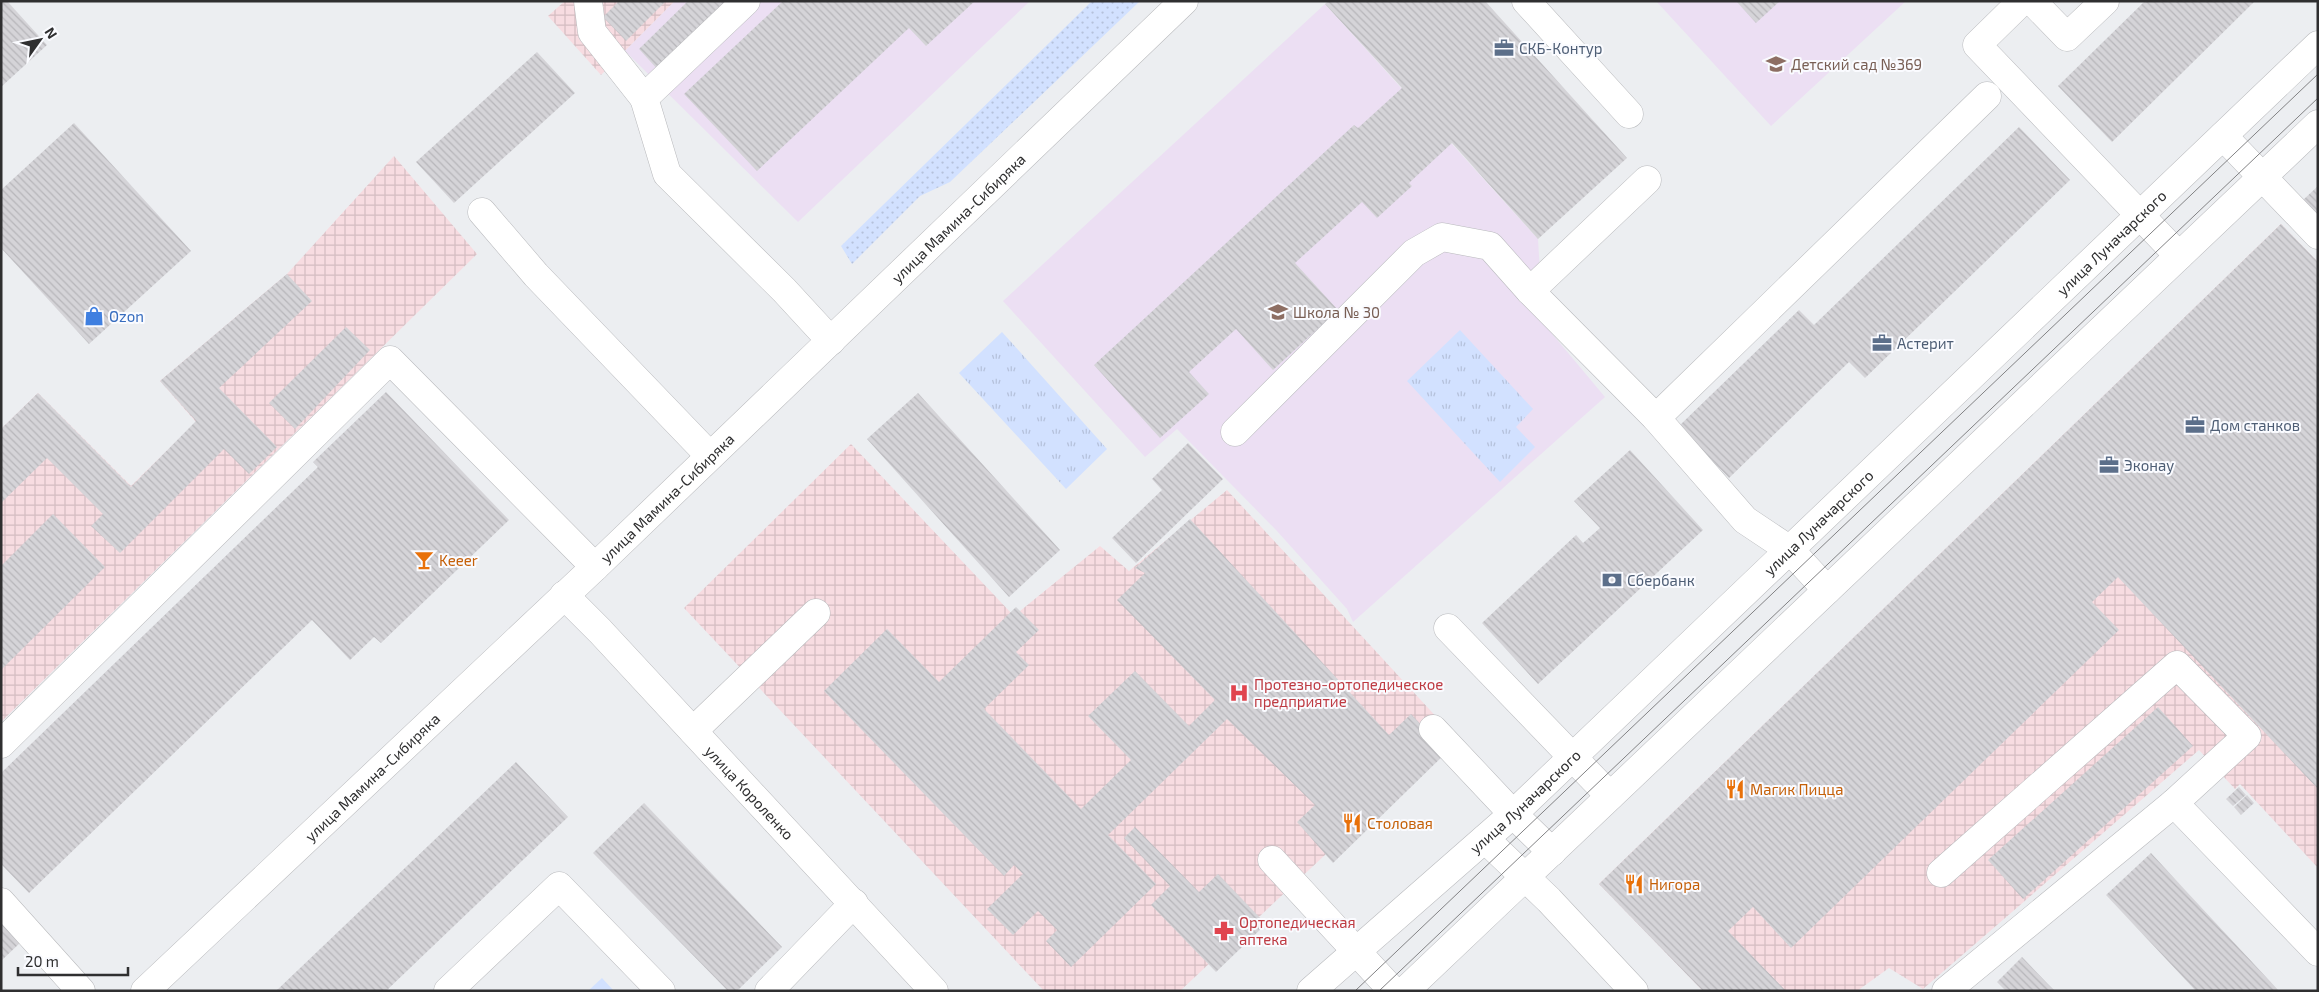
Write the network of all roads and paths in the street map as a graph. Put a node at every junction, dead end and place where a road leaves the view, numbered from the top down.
1 (588, 1) edge
2 (746, 1) edge
3 (1184, 1) edge
4 (1526, 1) edge
5 (2022, 1) edge
6 (2032, 1) edge
7 (2105, 1) edge
8 (2318, 46) edge
9 (1988, 96) dead end
10 (644, 98) junction
11 (1629, 114) dead end
12 (2318, 124) edge
13 (2223, 136) junction
14 (2262, 177) junction
15 (1647, 180) dead end
16 (482, 212) dead end
17 (2140, 215) junction
18 (2318, 235) edge
19 (2179, 256) junction
20 (1530, 291) junction
21 (831, 341) junction
22 (1656, 418) junction
23 (1235, 432) dead end
24 (710, 456) junction
25 (1790, 550) junction
26 (595, 567) junction
27 (1827, 590) junction
28 (564, 595) junction
29 (816, 613) dead end
30 (1448, 628) dead end
31 (1433, 728) dead end
32 (693, 731) junction
33 (1, 744) edge
34 (1572, 758) junction
35 (1610, 796) junction
36 (2174, 803) junction
37 (1513, 814) junction
38 (1486, 839) junction
39 (1552, 852) junction
40 (1272, 860) dead end
41 (1940, 873) dead end
42 (1526, 877) junction
43 (1, 902) edge
44 (854, 903) junction
45 (1357, 952) junction
46 (2318, 952) edge
47 (81, 991) edge
48 (145, 991) edge
49 (448, 991) edge
50 (661, 991) edge
51 (769, 991) edge
52 (934, 991) edge
53 (1311, 991) edge
54 (1393, 991) edge
55 (1405, 991) edge
56 (1634, 991) edge
57 (1946, 991) edge

1 - 10 street
2 - 10 street
3 - 21 street, улица Мамина-Сибиряка
4 - 11 street
5 - 17 street
6 - 7 street
8 - 13 street, улица Луначарского
9 - 22 street
10 - 21 street
12 - 14 street
13 - 14 street
13 - 17 street, улица Луначарского
14 - 18 street
14 - 19 street
15 - 20 street
16 - 24 street
17 - 19 street
17 - 25 street, улица Луначарского
19 - 27 street
20 - 22 street
20 - 23 street
21 - 24 street, улица Мамина-Сибиряка
22 - 25 street
24 - 26 street, улица Мамина-Сибиряка
25 - 27 street
25 - 34 street, улица Луначарского
26 - 28 street, улица Мамина-Сибиряка
26 - 33 street
27 - 35 street
28 - 32 street, улица Короленко
28 - 48 street, улица Мамина-Сибиряка
29 - 32 street
30 - 34 street
31 - 37 street
32 - 44 street, улица Короленко
34 - 35 street
34 - 37 street, улица Луначарского
35 - 39 street
36 - 41 street
36 - 46 street
36 - 57 street
37 - 38 street, улица Луначарского
37 - 39 street
38 - 42 street
38 - 45 street, улица Луначарского
39 - 42 street
40 - 45 street
42 - 55 street
42 - 56 street
43 - 47 street
44 - 51 street
44 - 52 street, улица Короленко
45 - 53 street, улица Луначарского
45 - 54 street
49 - 50 street

